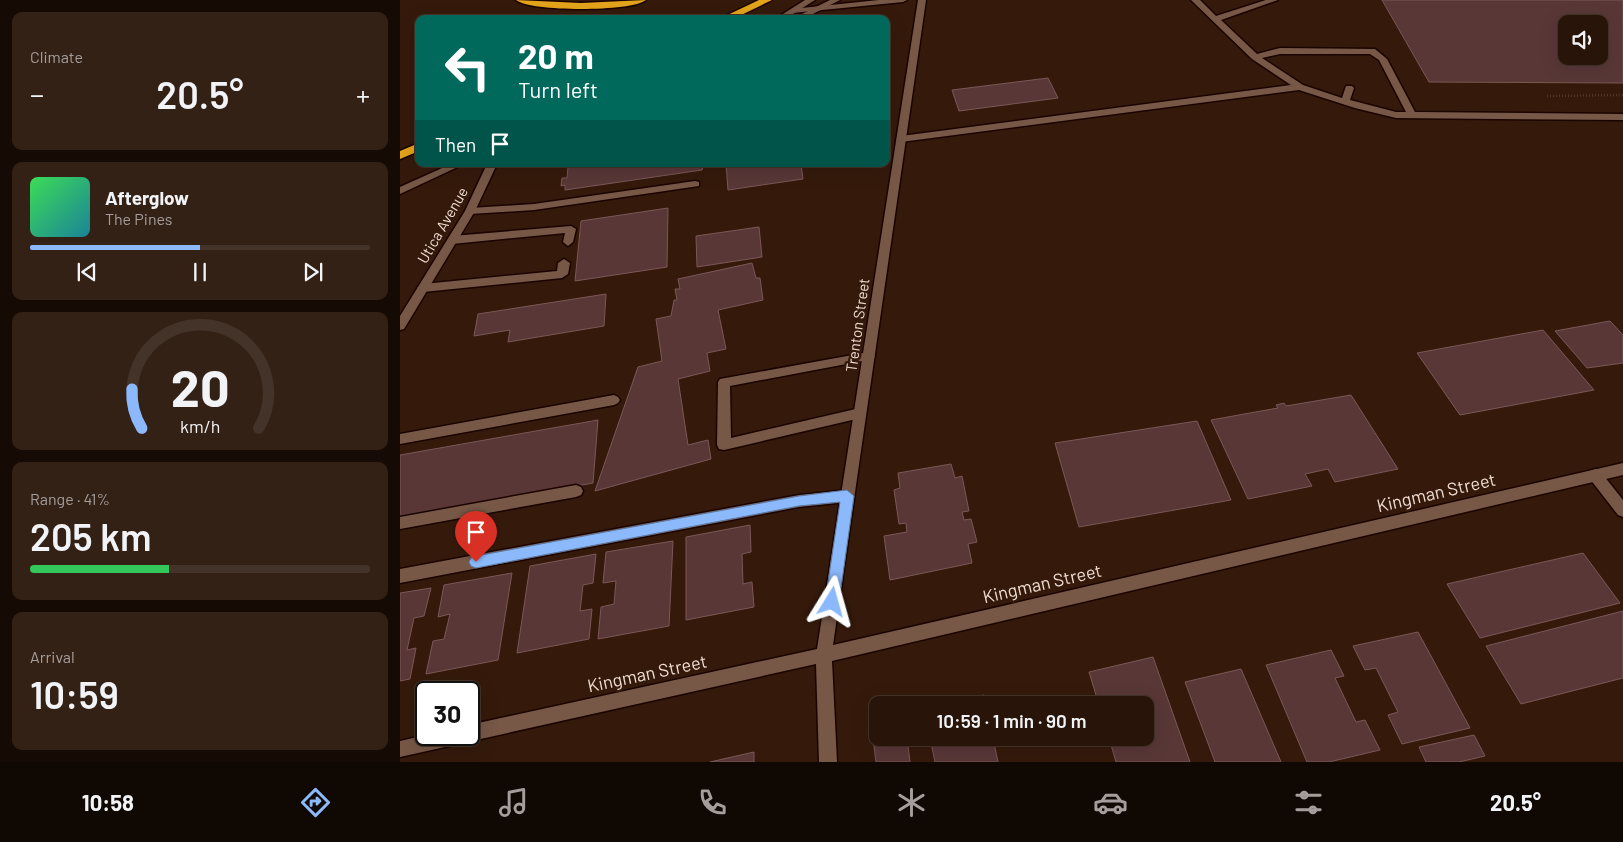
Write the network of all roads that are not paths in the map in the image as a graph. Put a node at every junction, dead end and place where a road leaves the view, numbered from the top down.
1 (521, 0) edge
2 (641, 0) edge
3 (753, 0) edge
4 (767, 0) edge
5 (812, 0) edge
6 (836, 0) edge
7 (903, 0) edge
8 (922, 0) edge
9 (1195, 0) edge
10 (1274, 0) edge
11 (824, 7) junction
12 (720, 15) edge
13 (733, 15) edge
14 (794, 15) edge
15 (1215, 19) junction
16 (1255, 57) junction
17 (1300, 86) junction
18 (1349, 88) dead end
19 (1345, 102) junction
20 (1412, 115) junction
21 (1623, 117) edge
22 (901, 138) junction
23 (415, 148) edge
24 (400, 155) edge
25 (452, 167) edge
26 (491, 167) edge
27 (695, 184) dead end
28 (400, 191) edge
29 (470, 211) junction
30 (452, 240) junction
31 (568, 242) dead end
32 (564, 263) dead end
33 (423, 288) junction
34 (400, 326) edge
35 (868, 356) junction
36 (614, 400) dead end
37 (860, 413) junction
38 (400, 439) edge
39 (1623, 469) edge
40 (1595, 475) junction
41 (576, 491) dead end
42 (847, 496) junction
43 (1623, 510) edge
44 (400, 523) edge
45 (400, 576) edge
46 (824, 655) junction
47 (480, 732) edge
48 (415, 746) edge
49 (400, 749) edge
50 (828, 762) edge

1 - 2 highway
3 - 12 highway
4 - 13 highway
5 - 14 street
6 - 11 street
7 - 11 street
8 - 22 street, Trenton Street
9 - 15 street
10 - 15 street
11 - 14 street
15 - 16 street
16 - 17 street
16 - 20 street
17 - 19 street
17 - 22 street
18 - 19 street
19 - 20 street
20 - 21 street
22 - 35 street, Trenton Street
23 - 24 highway
25 - 28 street
26 - 29 street, Utica Avenue
27 - 29 street
29 - 30 street, Utica Avenue
30 - 31 street
30 - 33 street, Utica Avenue
32 - 33 street
33 - 34 street, Utica Avenue
35 - 37 street, Trenton Street
35 - 37 street
36 - 38 street
37 - 42 street, Trenton Street
39 - 40 street, Kingman Street
40 - 43 street
40 - 46 street, Kingman Street
41 - 44 street
42 - 45 street
42 - 46 street, Trenton Street
46 - 47 street, Kingman Street
46 - 50 street, Trenton Street
48 - 49 street

